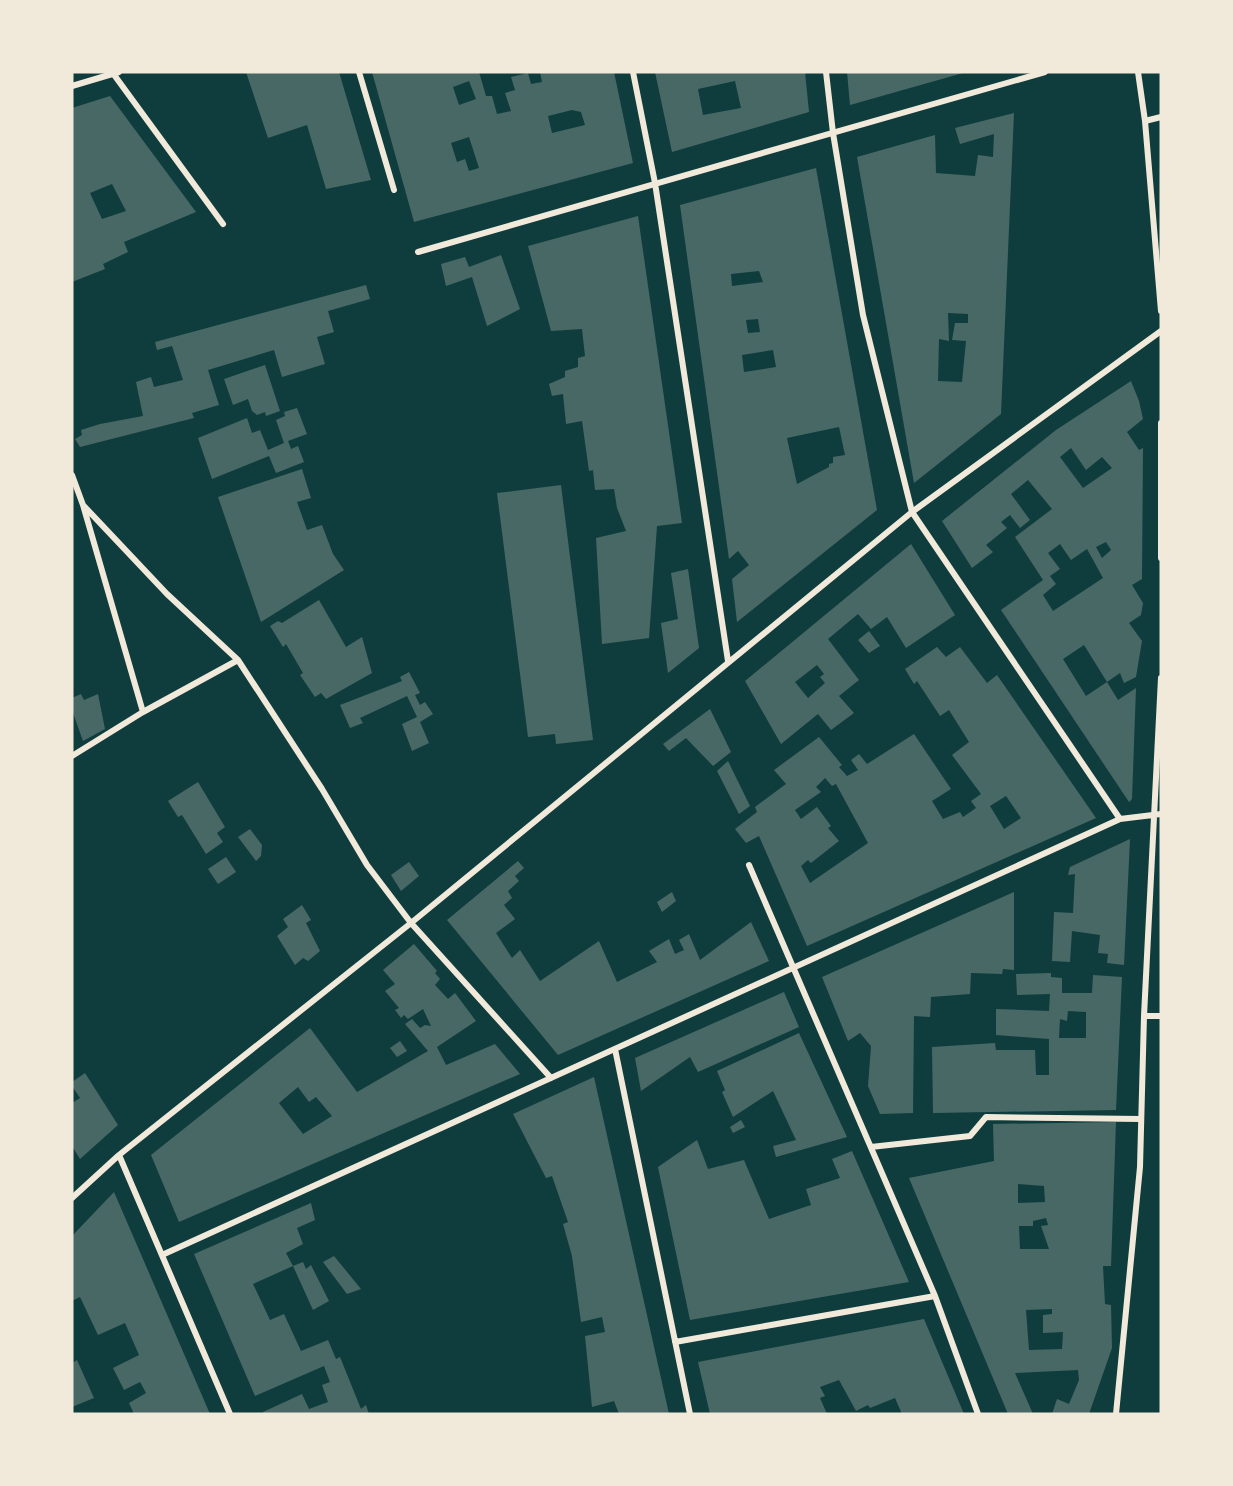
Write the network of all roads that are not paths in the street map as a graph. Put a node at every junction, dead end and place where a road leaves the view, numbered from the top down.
1 (359, 72) edge
2 (633, 72) edge
3 (826, 72) edge
4 (1045, 72) edge
5 (1138, 72) edge
6 (115, 73) edge
7 (72, 86) edge
8 (1161, 117) edge
9 (1145, 121) junction
10 (833, 133) junction
11 (655, 183) junction
12 (394, 190) dead end
13 (223, 225) dead end
14 (418, 252) dead end
15 (1161, 311) edge
16 (1161, 331) edge
17 (1161, 423) edge
18 (72, 475) edge
19 (1160, 496) edge
20 (83, 506) junction
21 (912, 512) junction
22 (1161, 558) edge
23 (238, 660) junction
24 (728, 661) junction
25 (1161, 678) edge
26 (143, 712) junction
27 (72, 756) edge
28 (1153, 813) junction
29 (1161, 814) edge
30 (1120, 819) junction
31 (749, 865) dead end
32 (411, 923) junction
33 (793, 968) junction
34 (1144, 1016) junction
35 (1161, 1016) edge
36 (615, 1050) junction
37 (551, 1078) junction
38 (1142, 1119) junction
39 (871, 1147) junction
40 (119, 1155) junction
41 (72, 1198) edge
42 (162, 1256) junction
43 (935, 1296) junction
44 (675, 1342) junction
45 (230, 1414) edge
46 (690, 1414) edge
47 (978, 1414) edge
48 (1116, 1414) edge

1 - 12 street
2 - 11 street
3 - 10 street
4 - 10 street
5 - 9 street
6 - 7 street
6 - 13 street
8 - 9 street
9 - 15 street
10 - 11 street
10 - 21 street
11 - 14 street
11 - 24 street
16 - 21 street
17 - 19 street
18 - 20 street
19 - 22 street
20 - 23 street
20 - 26 street
21 - 24 street
21 - 30 street
23 - 26 street
23 - 32 street
24 - 32 street
25 - 28 street
26 - 27 street
28 - 29 street
28 - 30 street
28 - 34 street
30 - 33 street
31 - 33 street
32 - 37 street
32 - 40 street
33 - 36 street
33 - 39 street
34 - 35 street
34 - 38 street
36 - 37 street
36 - 44 street
37 - 42 street
38 - 39 street
38 - 48 street
39 - 43 street
40 - 41 street
40 - 42 street
42 - 45 street
43 - 44 street
43 - 47 street
44 - 46 street

